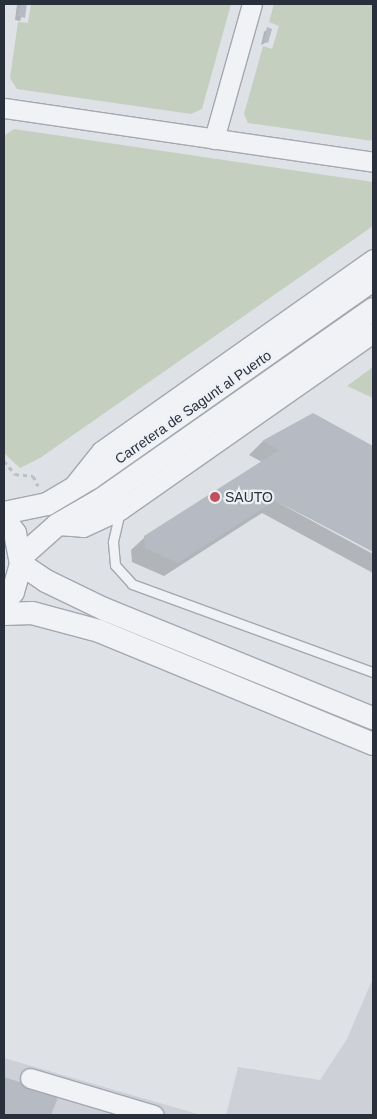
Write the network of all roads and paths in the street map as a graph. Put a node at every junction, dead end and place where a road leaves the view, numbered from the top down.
1 (252, 4) edge
2 (4, 108) edge
3 (214, 139) junction
4 (373, 162) edge
5 (373, 259) edge
6 (373, 280) edge
7 (373, 309) edge
8 (373, 333) edge
9 (4, 461) edge
10 (70, 490) junction
11 (47, 504) junction
12 (120, 510) junction
13 (4, 513) edge
14 (4, 518) edge
15 (57, 525) junction
16 (21, 560) junction
17 (4, 604) edge
18 (4, 614) edge
19 (373, 672) edge
20 (373, 718) edge
21 (373, 744) edge
22 (30, 1078) dead end
23 (154, 1115) edge

1 - 3 street
2 - 3 street
3 - 4 street
5 - 10 street
6 - 10 street, Carretera de Sagunt al Puerto
7 - 15 street, Carretera de Sagunt al Puerto
8 - 12 street
9 - 11 path
10 - 11 street, Carretera de Sagunt al Puerto
11 - 13 street, Carretera de Sagunt al Puerto
12 - 15 street
12 - 19 lane
14 - 16 street
15 - 16 street, Carretera de Sagunt al Puerto
16 - 17 street
16 - 20 street
18 - 21 street
22 - 23 street

